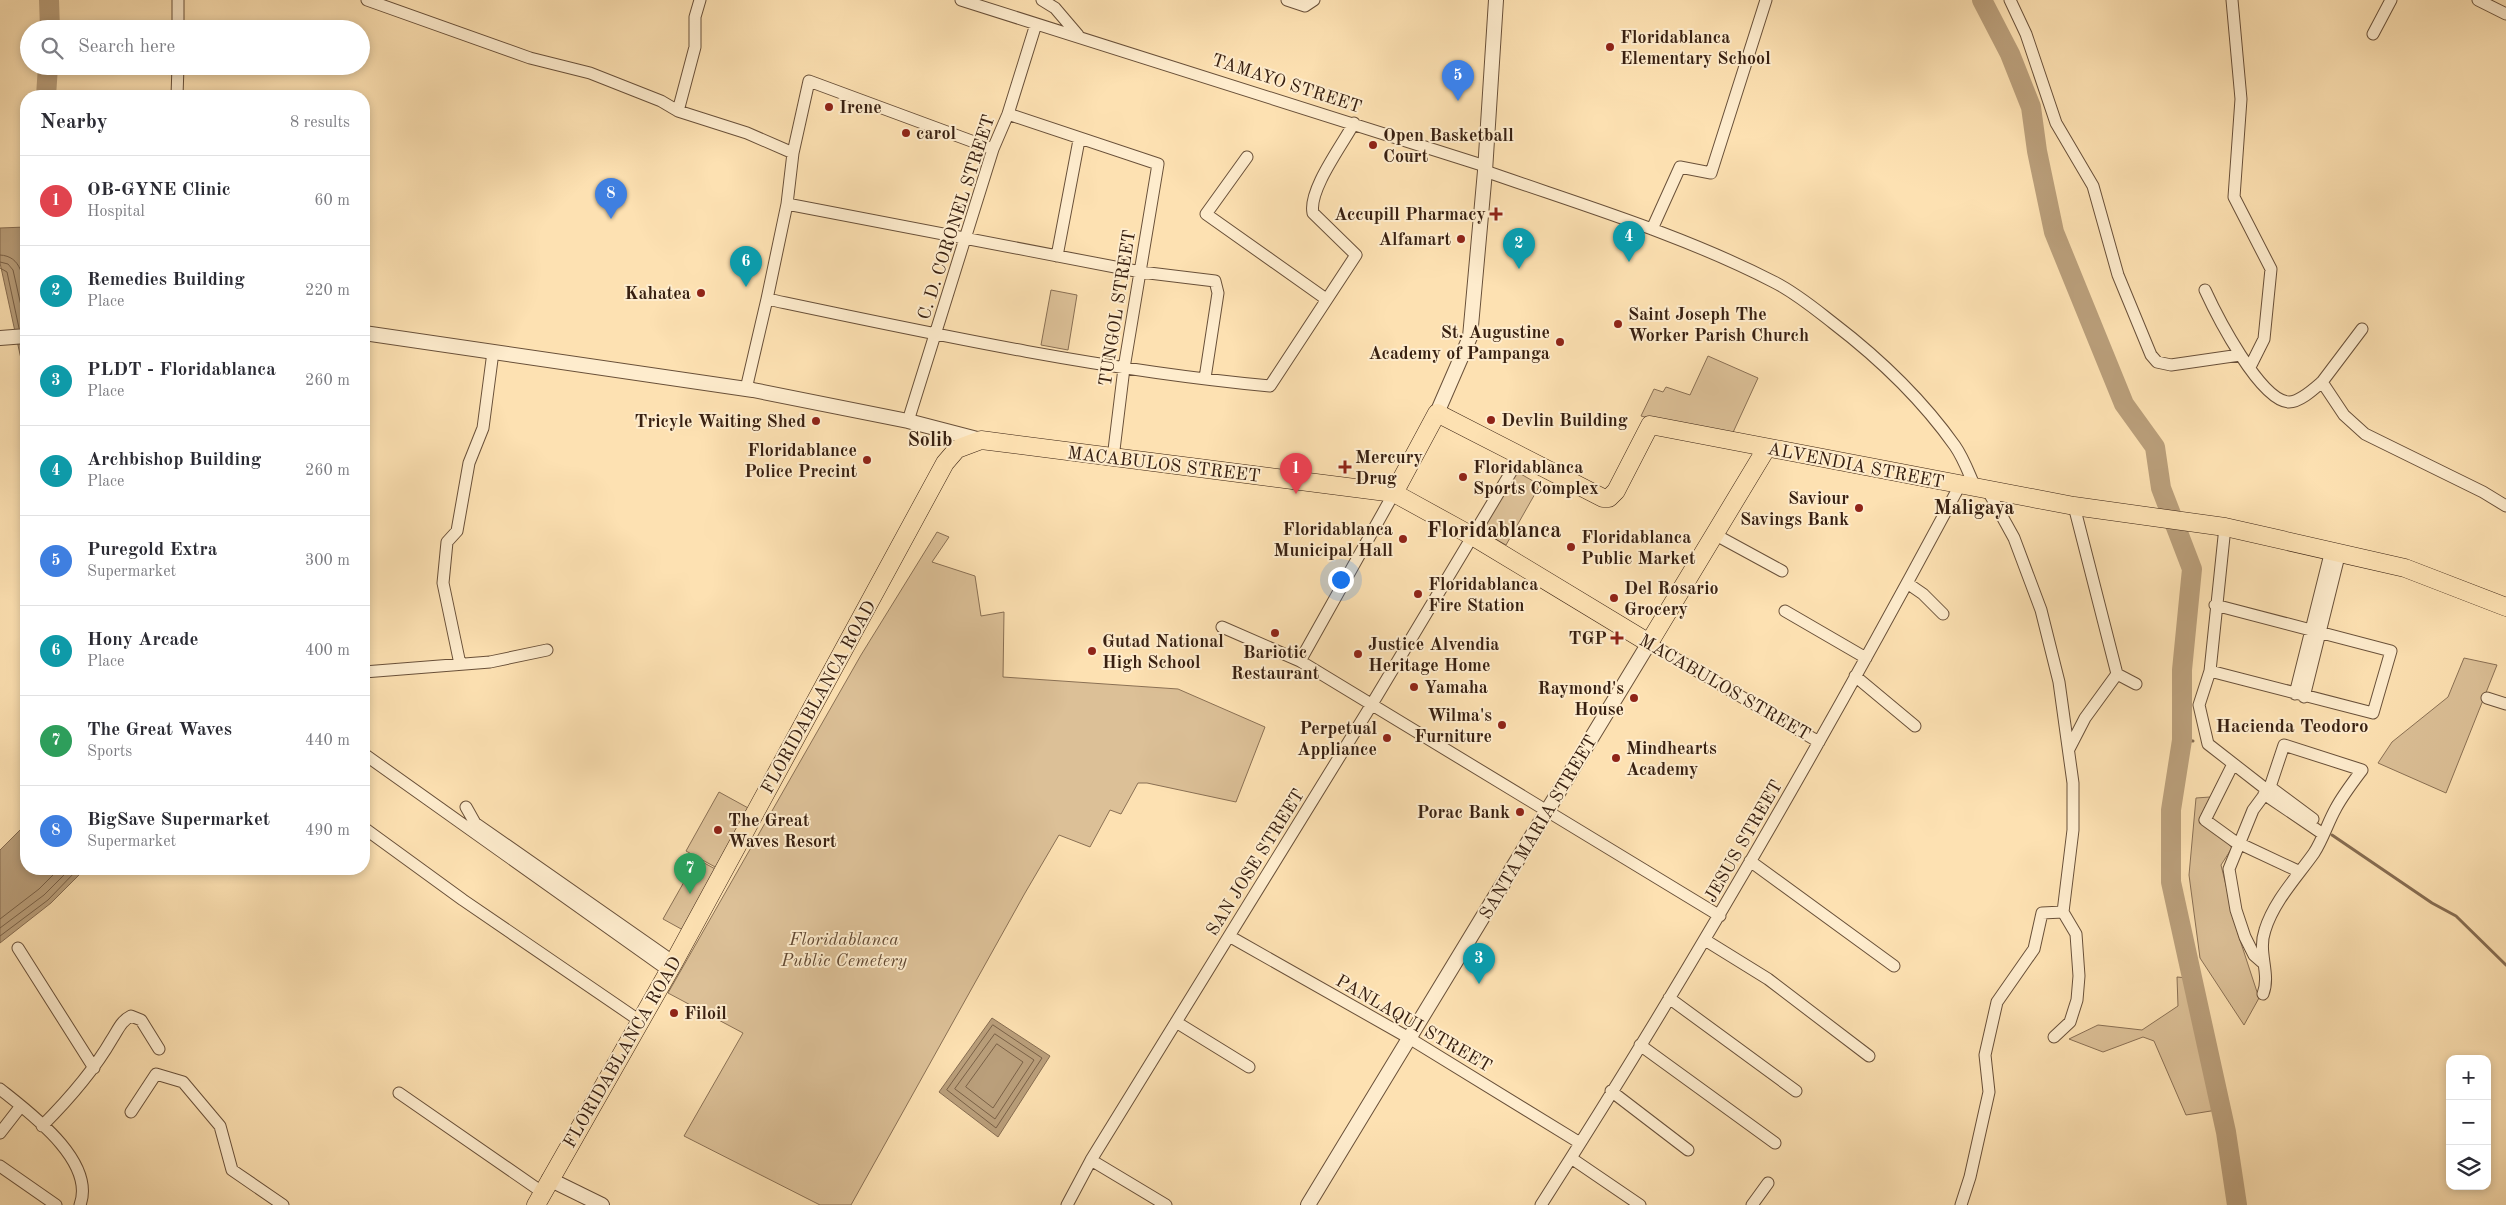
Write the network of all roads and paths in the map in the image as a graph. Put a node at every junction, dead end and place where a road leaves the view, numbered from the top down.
1 (178, 0) edge
2 (700, 0) edge
3 (961, 0) edge
4 (1042, 0) edge
5 (1288, 0) edge
6 (1314, 0) edge
7 (1496, 0) edge
8 (1766, 0) edge
9 (2010, 0) edge
10 (2232, 0) edge
11 (2391, 0) edge
12 (2478, 0) edge
13 (371, 1) edge
14 (2506, 14) edge
15 (178, 20) edge
16 (1036, 24) junction
17 (2373, 34) dead end
18 (1078, 35) junction
19 (178, 75) edge
20 (177, 90) edge
21 (678, 111) junction
22 (1008, 114) junction
23 (1354, 123) junction
24 (1079, 140) junction
25 (993, 149) junction
26 (793, 153) junction
27 (1247, 158) dead end
28 (1485, 168) junction
29 (787, 204) junction
30 (1652, 230) junction
31 (966, 240) junction
32 (1057, 256) junction
33 (1141, 272) junction
34 (2205, 290) dead end
35 (767, 299) junction
36 (1326, 299) junction
37 (2362, 329) dead end
38 (370, 334) edge
39 (936, 334) junction
40 (20, 336) edge
41 (0, 338) edge
42 (493, 352) junction
43 (2240, 355) junction
44 (2250, 367) junction
45 (1124, 368) junction
46 (1205, 378) junction
47 (2322, 382) junction
48 (746, 388) junction
49 (1437, 413) junction
50 (908, 421) junction
51 (981, 440) junction
52 (1766, 449) junction
53 (1520, 456) junction
54 (1112, 458) junction
55 (1986, 489) junction
56 (1394, 493) junction
57 (2074, 506) junction
58 (2506, 506) edge
59 (2218, 526) junction
60 (1714, 534) junction
61 (1474, 537) junction
62 (2335, 551) junction
63 (1782, 571) dead end
64 (1907, 583) junction
65 (2215, 605) junction
66 (2506, 607) edge
67 (1785, 611) dead end
68 (1943, 614) dead end
69 (1222, 627) dead end
70 (2315, 630) junction
71 (1649, 643) junction
72 (547, 650) dead end
73 (1866, 658) junction
74 (1300, 661) junction
75 (460, 664) junction
76 (2210, 671) junction
77 (370, 672) edge
78 (2117, 674) junction
79 (1855, 676) junction
80 (2136, 684) dead end
81 (2299, 696) junction
82 (2487, 698) dead end
83 (1372, 704) junction
84 (2506, 704) edge
85 (1915, 726) dead end
86 (1819, 742) junction
87 (2069, 749) junction
88 (370, 758) edge
89 (2233, 764) junction
90 (2267, 790) junction
91 (466, 807) dead end
92 (1547, 812) junction
93 (2325, 831) junction
94 (370, 832) edge
95 (2239, 841) junction
96 (1750, 861) junction
97 (2298, 871) junction
98 (2063, 912) junction
99 (1720, 916) junction
100 (1229, 936) junction
101 (1705, 940) junction
102 (18, 948) dead end
103 (2262, 962) junction
104 (672, 966) junction
105 (1894, 966) dead end
106 (2263, 994) dead end
107 (1669, 998) junction
108 (640, 1021) junction
109 (1176, 1022) junction
110 (2054, 1037) dead end
111 (1409, 1038) junction
112 (1640, 1045) junction
113 (159, 1049) dead end
114 (1869, 1056) dead end
115 (1249, 1067) dead end
116 (94, 1068) junction
117 (0, 1089) edge
118 (1611, 1091) junction
119 (1796, 1091) dead end
120 (399, 1093) dead end
121 (21, 1106) junction
122 (131, 1112) dead end
123 (42, 1126) junction
124 (0, 1133) edge
125 (1580, 1143) junction
126 (1775, 1143) dead end
127 (1688, 1150) dead end
128 (1571, 1158) junction
129 (1091, 1160) junction
130 (0, 1166) edge
131 (1768, 1182) dead end
132 (542, 1192) edge
133 (56, 1205) edge
134 (80, 1205) edge
135 (284, 1205) edge
136 (602, 1205) edge
137 (1067, 1205) edge
138 (1166, 1205) edge
139 (1308, 1205) edge
140 (1541, 1205) edge
141 (1640, 1205) edge
142 (1752, 1205) edge
143 (1961, 1205) edge

1 - 15 street
2 - 21 street
3 - 16 street, TAMAYO STREET
4 - 18 street
5 - 6 street
7 - 28 street
8 - 30 street
9 - 43 street
10 - 44 street
11 - 17 street
12 - 14 street
13 - 21 street
16 - 18 street, TAMAYO STREET
16 - 22 street, C. D. CORONEL STREET
18 - 23 street, TAMAYO STREET
19 - 20 street
21 - 26 street
22 - 24 street
22 - 25 street, C. D. CORONEL STREET
23 - 28 street, TAMAYO STREET
23 - 36 street
24 - 32 street
24 - 33 street, TUNGOL STREET
25 - 26 street
25 - 31 street, C. D. CORONEL STREET
26 - 29 street
27 - 36 street
28 - 30 street, TAMAYO STREET
28 - 49 street
29 - 31 street
29 - 35 street
30 - 55 street, TAMAYO STREET
31 - 32 street
31 - 39 street, C. D. CORONEL STREET
32 - 33 street
33 - 45 street, TUNGOL STREET
33 - 46 street
34 - 43 street
35 - 39 street
35 - 48 street
36 - 46 street
37 - 47 street
38 - 42 street
39 - 45 street
39 - 50 street, C. D. CORONEL STREET
40 - 41 street
42 - 48 street
42 - 75 street
43 - 44 street
44 - 47 street
45 - 46 street
45 - 54 street, TUNGOL STREET
47 - 58 street
48 - 50 street
49 - 53 main road
49 - 56 main road
50 - 51 street
51 - 54 main road, MACABULOS STREET
51 - 104 main road, FLORIDABLANCA ROAD
52 - 53 main road, ALVENDIA STREET
52 - 55 main road, ALVENDIA STREET
52 - 60 main road, SANTA MARIA STREET
53 - 61 street, SAN JOSE STREET
54 - 56 main road, MACABULOS STREET
55 - 57 main road, ALVENDIA STREET
55 - 64 street, JESUS STREET
55 - 87 street, TAMAYO STREET
56 - 61 main road, MACABULOS STREET
56 - 74 street
57 - 59 main road, ALVENDIA STREET
57 - 78 street
59 - 62 main road, ALVENDIA STREET
59 - 65 street
60 - 63 street
60 - 71 main road, SANTA MARIA STREET
61 - 71 main road, MACABULOS STREET
61 - 83 street, SAN JOSE STREET
62 - 66 main road, ALVENDIA STREET
62 - 70 street
64 - 68 street
64 - 73 street, JESUS STREET
65 - 70 street
65 - 76 street
67 - 73 street
69 - 74 street
70 - 81 street
70 - 81 street
71 - 86 street, MACABULOS STREET
71 - 92 street, SANTA MARIA STREET
72 - 75 street
73 - 79 street, JESUS STREET
74 - 83 street
75 - 77 street
76 - 81 street
76 - 89 street
78 - 80 street
78 - 87 street
79 - 85 street
79 - 86 street, JESUS STREET
82 - 84 street
83 - 92 street
83 - 100 street, SAN JOSE STREET
86 - 96 street, JESUS STREET
87 - 98 street, TAMAYO STREET
88 - 104 street
89 - 90 street
89 - 95 street
90 - 93 street
90 - 93 street
90 - 95 street
91 - 104 street
92 - 99 street
92 - 111 street, SANTA MARIA STREET
93 - 97 street
94 - 108 street
95 - 97 street
95 - 103 street
96 - 99 street, JESUS STREET
96 - 105 street
97 - 103 street
98 - 110 street
98 - 143 street
99 - 101 street, JESUS STREET
100 - 109 street, SAN JOSE STREET
100 - 111 street, PANLAQUI STREET
101 - 107 street, JESUS STREET
101 - 114 street
102 - 116 street
103 - 106 street
104 - 108 main road, FLORIDABLANCA ROAD
107 - 112 street, JESUS STREET
107 - 119 street
108 - 132 main road, FLORIDABLANCA ROAD
109 - 115 street
109 - 129 street, SAN JOSE STREET
111 - 125 street, PANLAQUI STREET
111 - 139 street, SANTA MARIA STREET
112 - 118 street, JESUS STREET
112 - 126 street
113 - 116 street
116 - 123 street
117 - 121 street
118 - 125 street, JESUS STREET
118 - 127 street
120 - 132 street
121 - 123 street
121 - 124 street
122 - 135 street
123 - 134 street
125 - 128 street, JESUS STREET
128 - 140 street, JESUS STREET
128 - 141 street
129 - 137 street, SAN JOSE STREET
129 - 138 street
130 - 133 street
131 - 142 street
132 - 136 street

